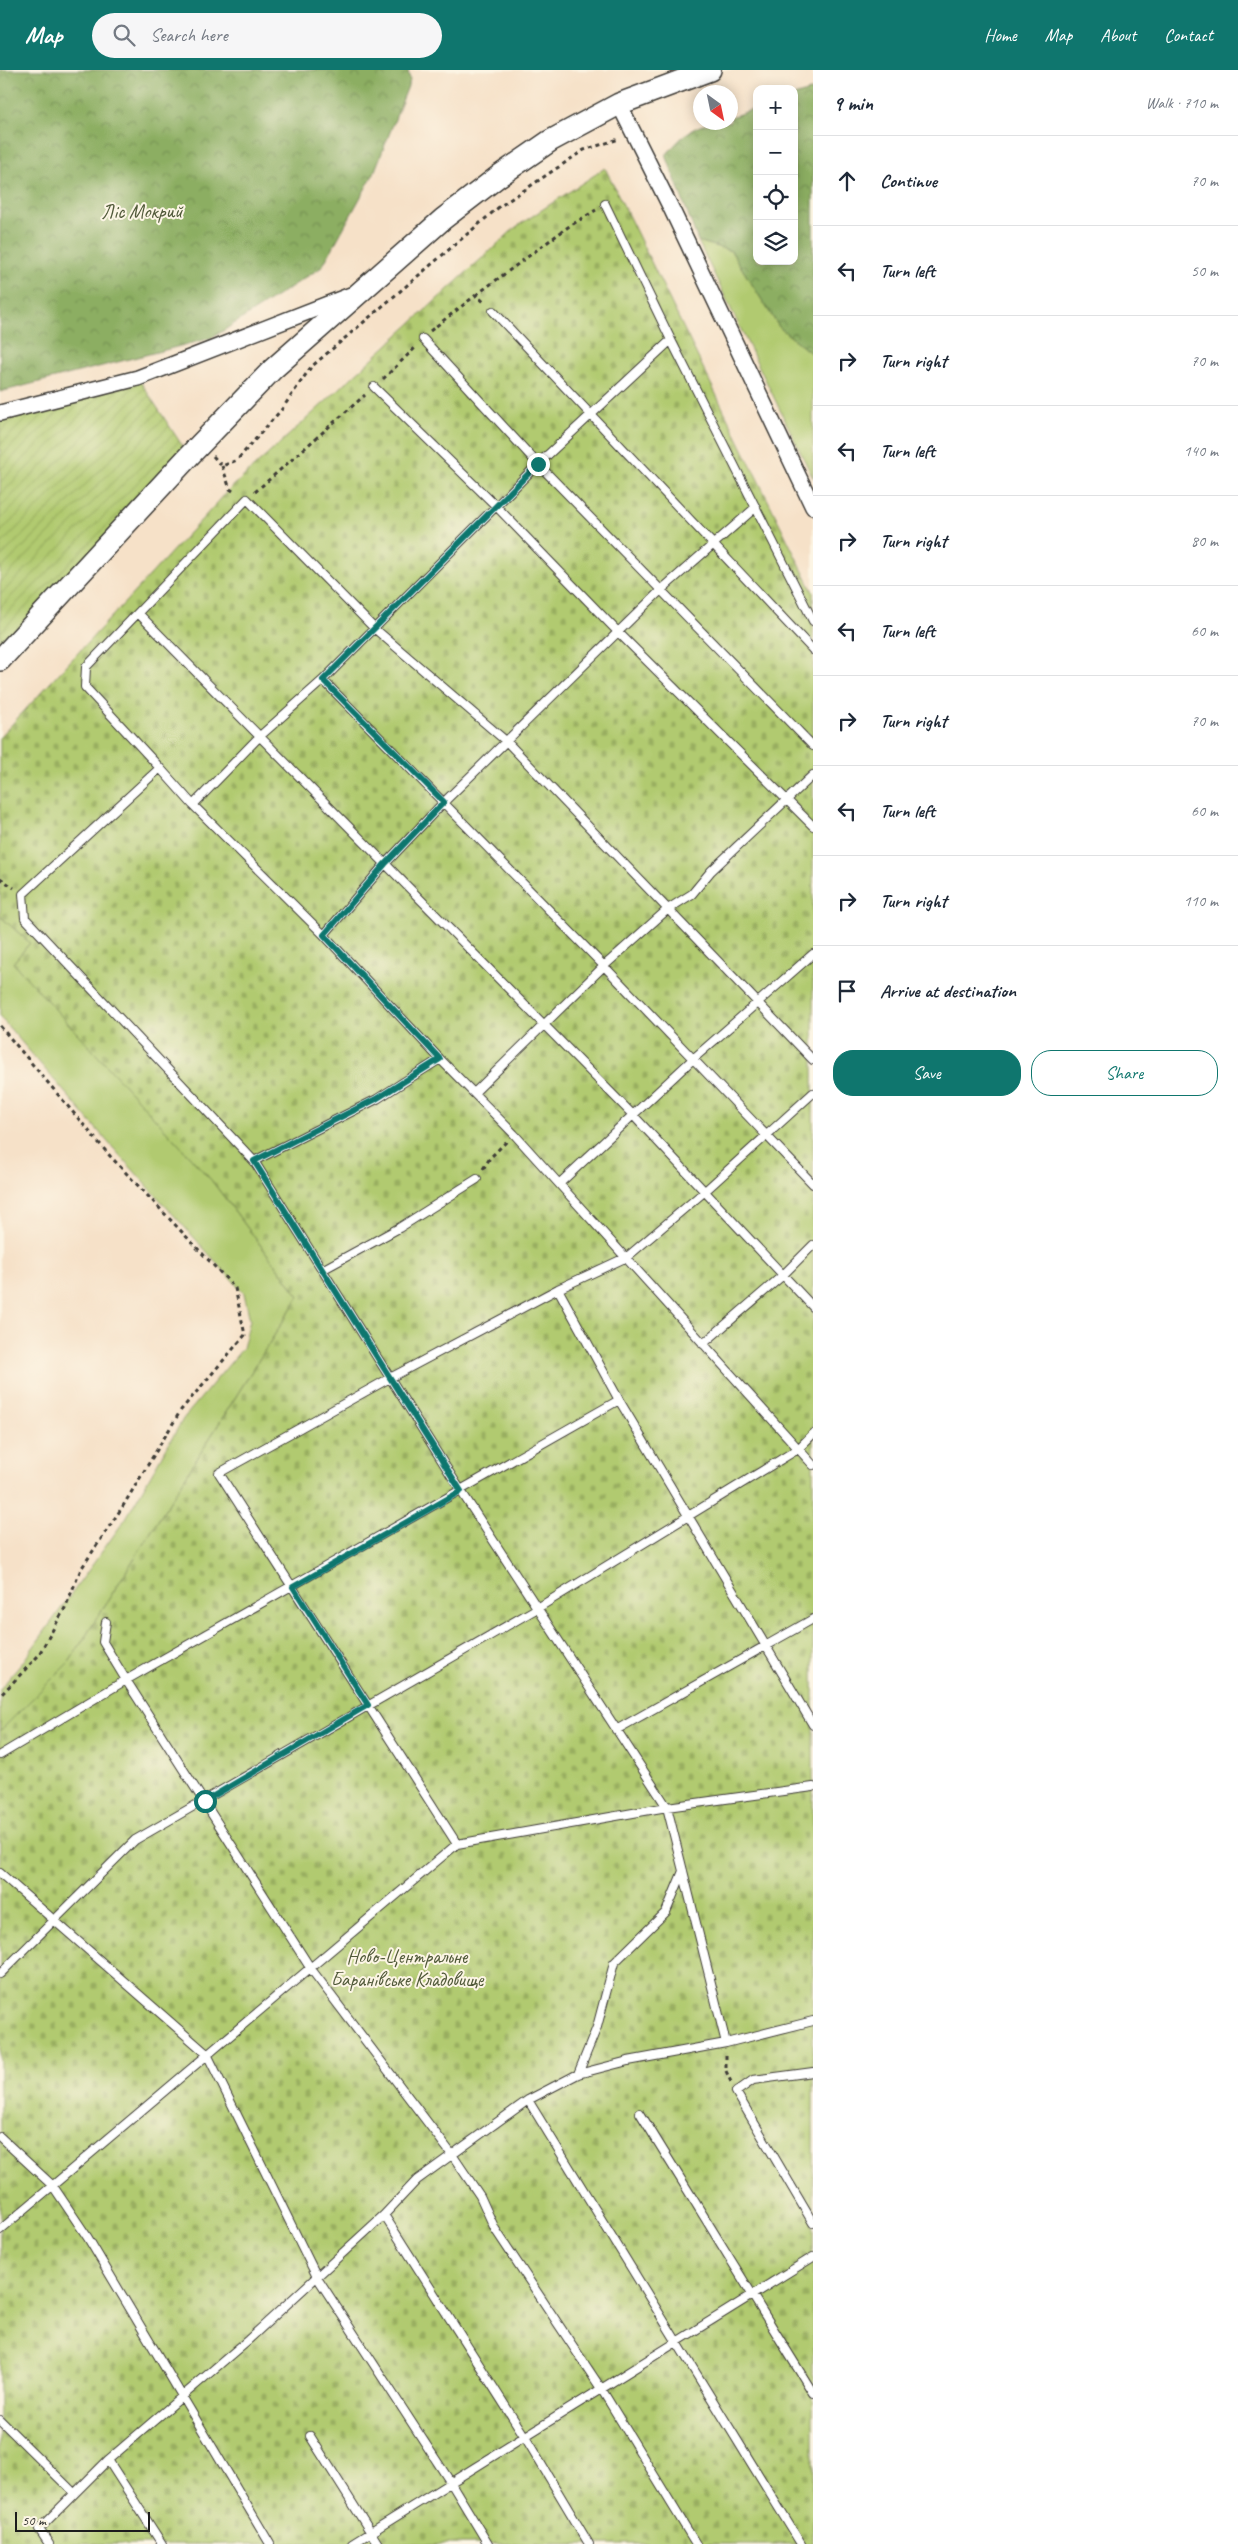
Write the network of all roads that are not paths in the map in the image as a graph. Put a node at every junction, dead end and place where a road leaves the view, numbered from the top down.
1 (710, 70) edge
2 (619, 104) junction
3 (605, 204) road end
4 (363, 290) junction
5 (493, 311) dead end
6 (423, 338) dead end
7 (671, 340) junction
8 (374, 387) dead end
9 (0, 413) edge
10 (589, 415) junction
11 (538, 464) junction
12 (496, 506) junction
13 (756, 507) junction
14 (813, 507) edge
15 (713, 542) junction
16 (661, 590) junction
17 (138, 613) junction
18 (813, 621) edge
19 (374, 628) junction
20 (619, 632) junction
21 (813, 650) edge
22 (0, 660) edge
23 (323, 680) junction
24 (259, 737) junction
25 (507, 742) junction
26 (813, 746) edge
27 (160, 768) junction
28 (813, 775) edge
29 (786, 799) junction
30 (444, 802) junction
31 (193, 805) junction
32 (813, 826) edge
33 (385, 864) junction
34 (668, 909) junction
35 (324, 935) junction
36 (813, 954) edge
37 (604, 966) junction
38 (757, 1003) junction
39 (545, 1026) junction
40 (440, 1059) junction
41 (693, 1059) junction
42 (813, 1060) edge
43 (475, 1092) junction
44 (813, 1093) edge
45 (632, 1114) junction
46 (765, 1135) junction
47 (254, 1161) junction
48 (477, 1179) road end
49 (560, 1184) junction
50 (813, 1184) edge
51 (704, 1192) junction
52 (813, 1245) edge
53 (627, 1257) junction
54 (322, 1270) junction
55 (782, 1276) junction
56 (558, 1289) junction
57 (813, 1307) edge
58 (703, 1344) junction
59 (390, 1378) junction
60 (619, 1400) junction
61 (813, 1434) edge
62 (798, 1449) junction
63 (813, 1465) edge
64 (461, 1491) junction
65 (688, 1517) junction
66 (293, 1587) junction
67 (536, 1609) junction
68 (813, 1619) edge
69 (106, 1622) dead end
70 (766, 1646) junction
71 (126, 1680) junction
72 (368, 1705) junction
73 (813, 1725) edge
74 (616, 1730) junction
75 (0, 1755) edge
76 (813, 1787) edge
77 (205, 1801) junction
78 (667, 1806) junction
79 (457, 1844) junction
80 (683, 1871) junction
81 (0, 1873) edge
82 (53, 1919) junction
83 (311, 1969) junction
84 (0, 1974) edge
85 (813, 2021) edge
86 (726, 2043) junction
87 (207, 2054) junction
88 (813, 2072) edge
89 (578, 2074) junction
90 (528, 2100) junction
91 (640, 2113) dead end
92 (0, 2137) edge
93 (453, 2156) junction
94 (53, 2186) junction
95 (384, 2215) junction
96 (813, 2223) edge
97 (0, 2230) edge
98 (813, 2257) edge
99 (317, 2277) junction
100 (752, 2295) junction
101 (676, 2342) junction
102 (602, 2390) junction
103 (813, 2393) edge
104 (181, 2397) junction
105 (0, 2420) edge
106 (310, 2436) dead end
107 (525, 2437) junction
108 (108, 2460) junction
109 (451, 2483) junction
110 (73, 2492) junction
111 (372, 2532) junction
112 (49, 2544) edge
113 (162, 2544) edge
114 (270, 2544) edge
115 (352, 2544) edge
116 (378, 2544) edge
117 (488, 2544) edge
118 (589, 2544) edge
119 (696, 2544) edge
120 (801, 2544) edge

1 - 2 main road
2 - 4 main road
2 - 14 street
3 - 7 lane
4 - 9 street
4 - 22 main road
5 - 10 lane
6 - 11 lane
7 - 10 lane
7 - 13 lane
8 - 12 lane
10 - 11 lane
10 - 15 lane
11 - 12 lane
11 - 16 lane
12 - 19 lane
12 - 20 lane
13 - 15 lane
13 - 18 lane
15 - 16 lane
15 - 21 lane
16 - 20 lane
16 - 26 lane
17 - 19 lane
17 - 24 lane
17 - 27 lane
19 - 23 lane
19 - 25 lane
20 - 25 lane
20 - 29 lane
23 - 24 lane
23 - 30 lane
24 - 31 lane
24 - 33 lane
25 - 30 lane
25 - 34 lane
27 - 31 lane
27 - 47 lane
28 - 29 lane
29 - 32 lane
29 - 34 lane
30 - 33 lane
30 - 37 lane
31 - 35 lane
33 - 35 lane
33 - 39 lane
34 - 37 lane
34 - 38 lane
35 - 40 lane
36 - 38 lane
37 - 39 lane
37 - 41 lane
38 - 41 lane
38 - 42 lane
39 - 43 lane
39 - 45 lane
40 - 43 lane
40 - 47 lane
41 - 45 lane
41 - 46 lane
43 - 49 lane
44 - 46 lane
45 - 49 lane
45 - 51 lane
46 - 50 lane
46 - 51 lane
47 - 54 lane
48 - 54 lane
49 - 53 lane
51 - 53 lane
51 - 55 lane
52 - 55 lane
53 - 56 lane
53 - 58 lane
54 - 59 lane
55 - 57 lane
55 - 58 lane
56 - 59 lane
56 - 60 lane
58 - 62 lane
59 - 64 lane
59 - 66 lane
60 - 64 lane
60 - 65 lane
61 - 62 lane
62 - 63 lane
62 - 65 lane
64 - 66 lane
64 - 67 lane
65 - 67 lane
65 - 70 lane
66 - 71 lane
66 - 72 lane
67 - 72 lane
67 - 74 lane
68 - 70 lane
69 - 71 lane
70 - 73 lane
70 - 74 lane
71 - 75 lane
71 - 77 lane
72 - 77 lane
72 - 79 lane
74 - 78 lane
76 - 78 lane
77 - 82 lane
77 - 83 lane
78 - 79 lane
78 - 80 lane
79 - 83 lane
80 - 86 lane
80 - 89 lane
81 - 82 lane
82 - 84 lane
82 - 87 lane
83 - 87 lane
83 - 93 lane
85 - 86 lane
86 - 89 lane
87 - 94 lane
87 - 99 lane
88 - 96 lane
89 - 90 lane
90 - 93 lane
90 - 101 lane
91 - 100 lane
92 - 94 lane
93 - 95 lane
93 - 102 lane
94 - 97 lane
94 - 104 lane
95 - 99 lane
95 - 107 lane
98 - 100 lane
99 - 104 lane
99 - 109 lane
100 - 101 lane
100 - 103 lane
101 - 102 lane
101 - 120 lane
102 - 107 lane
102 - 119 lane
104 - 108 lane
104 - 114 lane
105 - 110 lane
106 - 111 lane
107 - 109 lane
107 - 118 lane
108 - 110 lane
108 - 113 lane
109 - 111 lane
109 - 117 lane
110 - 112 lane
111 - 115 lane
111 - 116 lane

